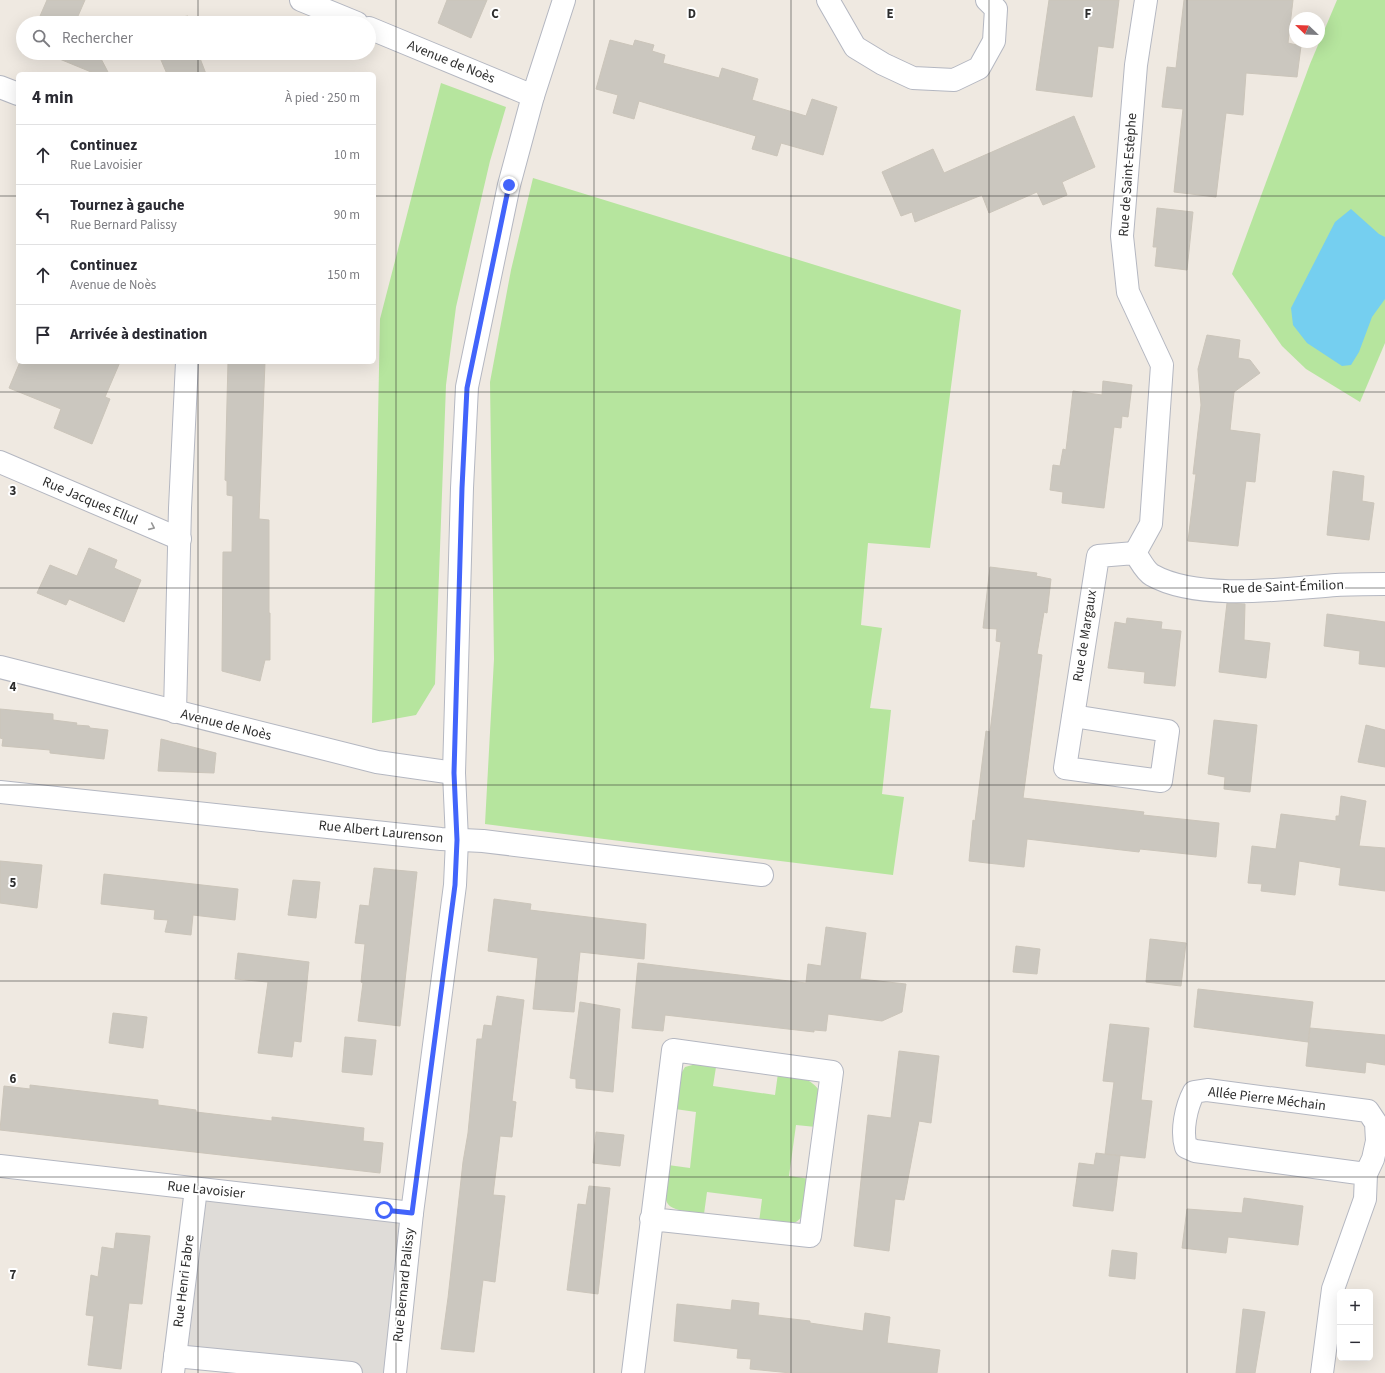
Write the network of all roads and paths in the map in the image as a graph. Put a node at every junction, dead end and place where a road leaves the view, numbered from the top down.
1 (301, 0) edge
2 (564, 0) edge
3 (828, 0) edge
4 (987, 0) edge
5 (1146, 0) edge
6 (340, 16) edge
7 (376, 31) edge
8 (0, 87) edge
9 (16, 93) edge
10 (533, 96) junction
11 (187, 364) edge
12 (0, 462) edge
13 (180, 539) junction
14 (1135, 553) junction
15 (1385, 584) edge
16 (0, 667) edge
17 (175, 712) junction
18 (1072, 716) junction
19 (454, 773) junction
20 (0, 792) edge
21 (457, 840) junction
22 (762, 875) dead end
23 (0, 1166) edge
24 (1366, 1174) junction
25 (196, 1189) junction
26 (412, 1213) junction
27 (651, 1219) junction
28 (174, 1365) edge
29 (351, 1373) edge
30 (395, 1373) edge
31 (633, 1373) edge
32 (1322, 1373) edge

1 - 6 street
2 - 10 street
3 - 4 street
5 - 14 street, Rue de Saint-Estèphe
7 - 10 street, Avenue de Noès
8 - 9 street
10 - 19 street
11 - 13 street
12 -> 13 street, Rue Jacques Ellul
13 - 17 street
14 - 15 street, Rue de Saint-Émilion
14 - 18 street, Rue de Margaux
16 - 17 street, Avenue de Noès
17 - 19 street, Avenue de Noès
18 - 18 street, Rue de Margaux
19 - 21 street
20 - 21 street, Rue Albert Laurenson
21 - 22 street, Rue Albert Laurenson
21 - 26 street, Rue Bernard Palissy
23 - 25 street, Rue Lavoisier
24 - 24 street, Allée Pierre Méchain
24 - 32 street, Allée Pierre Méchain
25 - 26 street, Rue Lavoisier
25 - 28 street, Rue Henri Fabre
26 - 30 street, Rue Bernard Palissy
27 - 27 street
27 - 31 street
28 - 29 street

